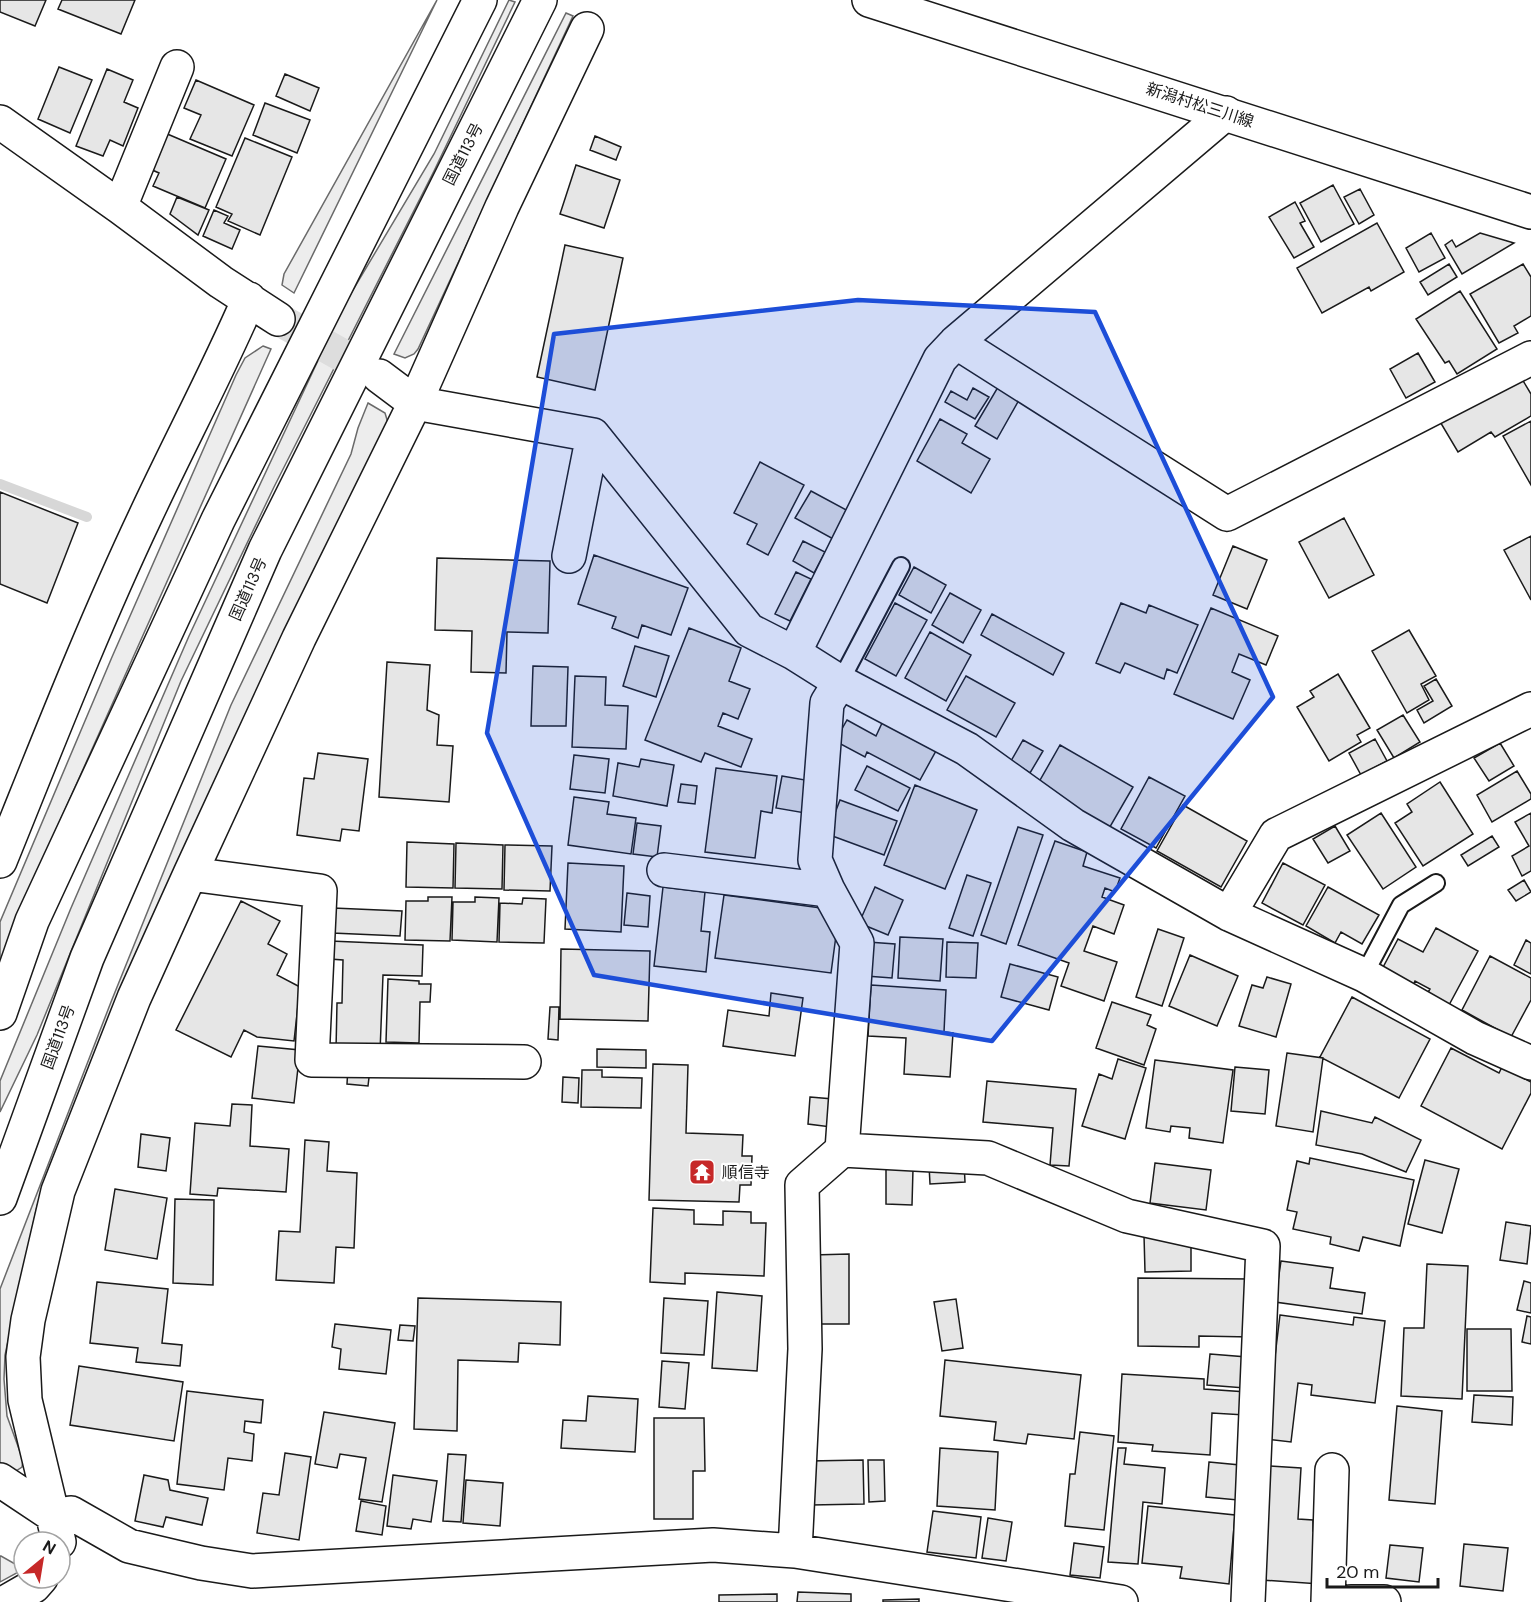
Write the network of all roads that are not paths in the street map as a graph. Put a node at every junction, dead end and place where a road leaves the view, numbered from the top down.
1 (480, 0) edge
2 (540, 0) edge
3 (869, 0) edge
4 (587, 29) dead end
5 (177, 67) dead end
6 (1226, 113) junction
7 (0, 122) edge
8 (120, 207) junction
9 (1531, 212) edge
10 (249, 299) junction
11 (278, 319) tunnel mouth
12 (956, 342) junction
13 (1531, 358) edge
14 (379, 376) tunnel mouth
15 (415, 403) junction
16 (593, 435) junction
17 (569, 556) dead end
18 (901, 566) dead end
19 (794, 653) junction
20 (840, 682) junction
21 (1531, 710) edge
22 (0, 861) edge
23 (664, 870) dead end
24 (190, 874) junction
25 (1437, 883) dead end
26 (828, 890) junction
27 (1229, 914) junction
28 (1364, 975) junction
29 (0, 1013) edge
30 (524, 1062) dead end
31 (1531, 1063) edge
32 (842, 1150) junction
33 (0, 1198) edge
34 (1332, 1470) dead end
35 (0, 1480) edge
36 (54, 1530) edge
37 (57, 1530) edge
38 (60, 1530) edge
39 (795, 1551) junction
40 (27, 1590) edge
41 (6, 1602) edge
42 (1121, 1602) edge
43 (1248, 1602) edge
44 (1328, 1602) edge
45 (1351, 1602) edge
46 (1384, 1602) edge

1 - 29 main road
2 - 33 main road, 国道113号
3 - 6 main road, 新潟村松三川線
4 - 15 main road
5 - 8 main road
6 - 9 main road, 新潟村松三川線
6 - 12 main road
7 - 8 main road
8 - 10 main road
10 - 11 main road
10 - 22 main road
12 - 13 main road
12 - 19 main road
14 - 15 main road
15 - 16 main road
15 - 24 main road
16 - 17 main road
16 - 19 main road
18 - 20 lane
19 - 20 main road
20 - 26 main road
20 - 27 main road
21 - 27 main road
23 - 26 main road
24 - 30 main road
24 - 37 main road
25 - 28 lane
26 - 32 main road
27 - 28 main road
28 - 31 main road
32 - 39 main road
32 - 43 main road
34 - 44 main road
35 - 36 main road
38 - 39 main road
39 - 42 main road
40 - 41 main road
45 - 46 main road

